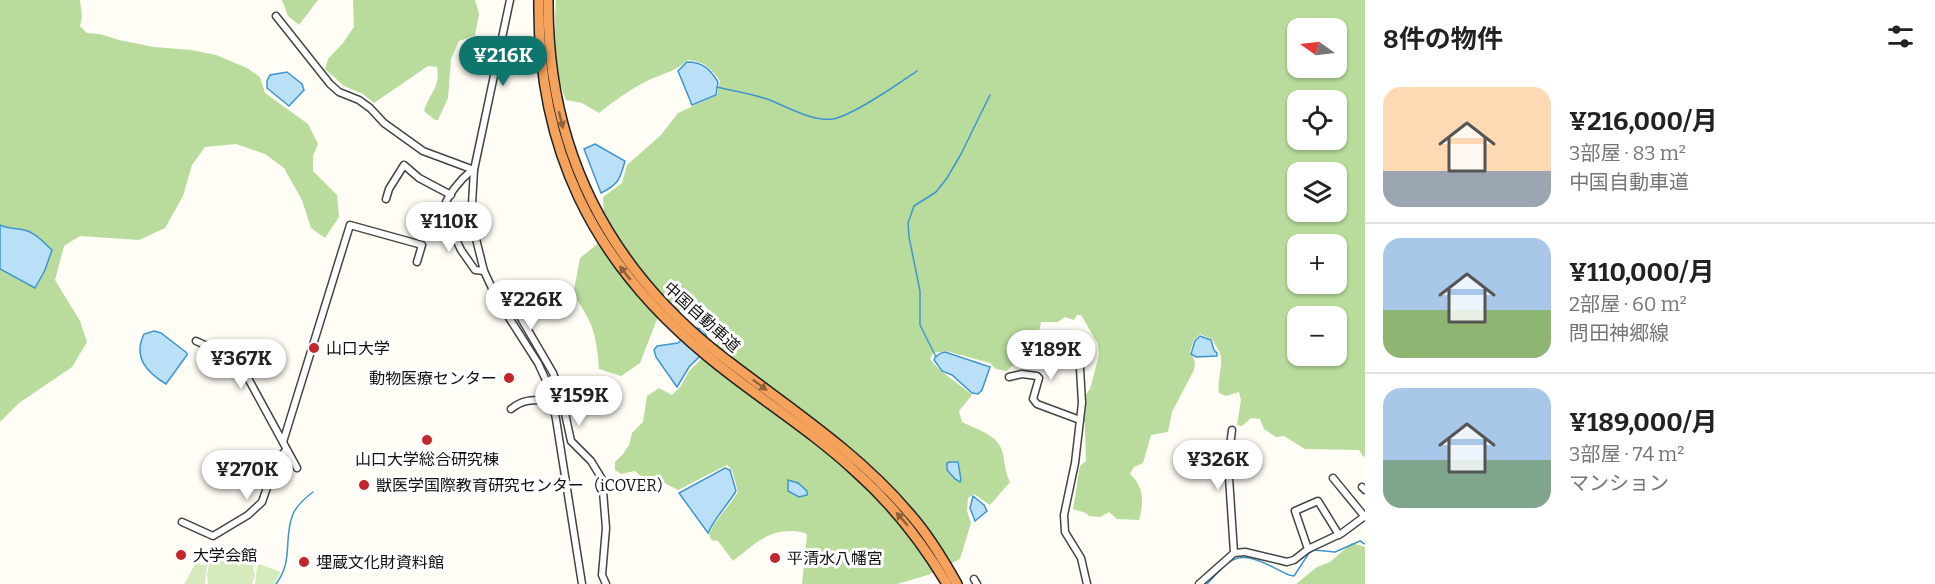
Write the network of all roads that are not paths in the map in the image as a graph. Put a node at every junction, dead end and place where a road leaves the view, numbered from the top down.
1 (510, 0) edge
2 (539, 0) edge
3 (548, 0) edge
4 (276, 16) dead end
5 (473, 170) junction
6 (451, 195) junction
7 (386, 199) dead end
8 (443, 208) junction
9 (423, 236) dead end
10 (417, 262) dead end
11 (484, 271) junction
12 (503, 310) junction
13 (681, 328) junction
14 (196, 341) dead end
15 (1077, 352) dead end
16 (710, 353) junction
17 (1010, 376) dead end
18 (552, 400) junction
19 (511, 409) dead end
20 (1080, 420) junction
21 (1232, 430) dead end
22 (283, 442) junction
23 (286, 450) junction
24 (297, 468) dead end
25 (1333, 478) dead end
26 (1365, 516) edge
27 (182, 522) dead end
28 (1339, 535) junction
29 (1308, 549) junction
30 (1234, 553) junction
31 (582, 584) edge
32 (606, 584) edge
33 (947, 584) edge
34 (957, 584) edge
35 (1087, 584) edge
36 (1199, 584) edge

1 - 5 street
13 -> 2 highway, 中国自動車道
3 -> 13 highway, 中国自動車道
4 - 5 street
5 - 6 street
5 - 11 street
6 - 7 street
6 - 8 street
8 - 9 street
8 - 11 street
10 - 22 street
11 - 12 street
12 - 18 street
12 - 32 street
13 - 16 highway, 中国自動車道
14 - 22 street
15 - 20 street
33 -> 16 highway, 中国自動車道
16 -> 34 highway, 中国自動車道
17 - 20 street
18 - 19 street
18 - 31 street
20 - 35 street
21 - 30 street
22 - 23 street
23 - 24 street
23 - 27 street
25 - 26 street
26 - 28 street
28 - 29 street
28 - 29 street
29 - 30 street
30 - 36 street

